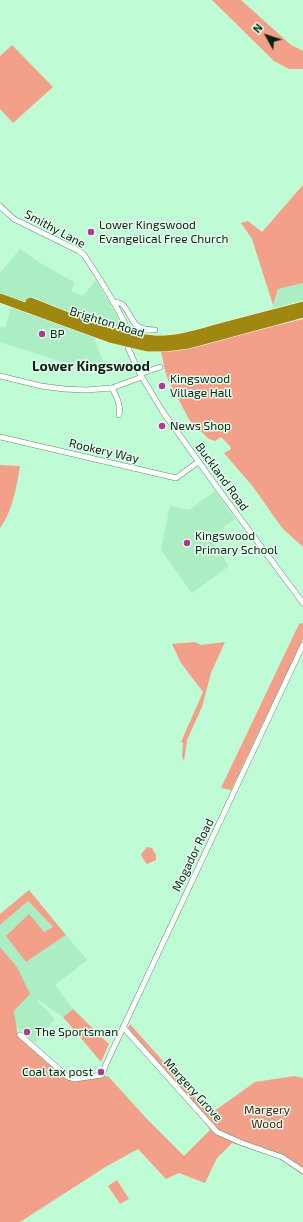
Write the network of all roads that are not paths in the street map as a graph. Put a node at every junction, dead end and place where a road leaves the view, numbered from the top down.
1 (0, 206) edge
2 (0, 291) edge
3 (0, 298) edge
4 (113, 302) junction
5 (303, 306) edge
6 (303, 314) edge
7 (124, 321) junction
8 (155, 330) dead end
9 (112, 331) junction
10 (130, 340) junction
11 (160, 367) dead end
12 (141, 375) junction
13 (0, 376) edge
14 (112, 388) junction
15 (119, 415) dead end
16 (0, 437) edge
17 (198, 462) junction
18 (303, 603) edge
19 (303, 645) edge
20 (123, 1027) junction
21 (20, 1035) dead end
22 (303, 1172) edge

1 - 4 street, Smithy Lane
2 - 9 highway, Brighton Road
3 - 10 highway, Brighton Road
4 - 7 street, Smithy Lane
4 - 8 street
5 - 10 highway, Brighton Road
6 - 10 highway, Brighton Road
7 - 9 street
7 - 10 street, Smithy Lane
9 - 10 highway, Brighton Road
10 - 12 street, Buckland Road
11 - 12 street
12 - 14 street
12 - 17 street, Buckland Road
13 - 14 street
14 - 15 street
16 - 17 street, Rookery Way
17 - 18 street, Buckland Road
19 - 20 street, Mogador Road
20 - 21 street, Mogador Road
20 - 22 street, Margery Grove

